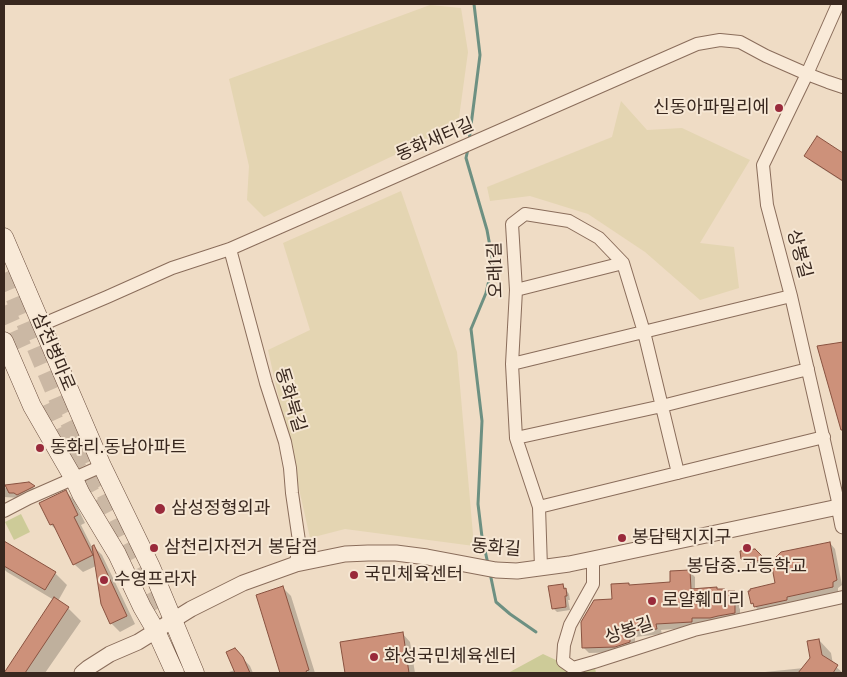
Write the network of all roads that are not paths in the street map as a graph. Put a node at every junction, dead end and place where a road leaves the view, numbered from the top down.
1 (838, 4) edge
2 (807, 74) junction
3 (843, 87) edge
4 (4, 237) edge
5 (230, 249) junction
6 (623, 262) junction
7 (516, 290) junction
8 (791, 296) junction
9 (41, 325) junction
10 (644, 332) junction
11 (4, 343) tunnel mouth
12 (512, 364) junction
13 (808, 369) junction
14 (662, 406) junction
15 (824, 437) junction
16 (516, 438) junction
17 (102, 466) junction
18 (678, 473) junction
19 (74, 479) junction
20 (841, 506) edge
21 (539, 507) junction
22 (4, 511) edge
23 (843, 526) edge
24 (117, 554) junction
25 (593, 559) junction
26 (296, 564) junction
27 (150, 567) junction
28 (541, 568) junction
29 (843, 597) edge
30 (173, 620) junction
31 (156, 631) junction
32 (167, 655) junction
33 (82, 673) edge
34 (168, 673) edge
35 (175, 673) edge
36 (195, 673) edge

1 - 2 street, 상봉길
2 - 3 street, 동화새터길
2 - 5 street, 동화새터길
2 - 8 street, 상봉길
4 - 9 main road, 삼천병마로
5 - 9 street, 동화새터길
5 - 26 street, 동화북길
6 - 7 street
6 - 7 street, 오래1길
6 - 10 street, 오래1길
7 - 12 street, 오래1길
8 - 10 street
8 - 13 street, 상봉길
9 - 17 main road, 삼천병마로
10 - 12 street
10 - 14 street, 오래1길
11 - 19 main road
12 - 16 street, 오래1길
13 - 14 street
13 - 15 street, 상봉길
14 - 16 street
14 - 18 street, 오래1길
15 - 18 street
15 - 20 street, 상봉길
16 - 21 street, 오래1길
17 - 19 street
17 - 27 main road, 삼천병마로
18 - 21 street
19 - 22 street
19 - 24 main road
20 - 23 street, 상봉길
20 - 25 street, 동화길
21 - 28 street, 오래1길
24 - 27 main road
24 - 31 main road
25 - 28 street, 동화길
25 - 29 street, 상봉길
26 - 28 street, 동화길
26 - 30 street, 동화길
27 - 30 main road, 삼천병마로
30 - 31 street, 동화길
30 - 36 main road, 삼천병마로
31 - 32 main road
31 - 33 street, 동화길
32 - 34 street
32 - 35 main road

